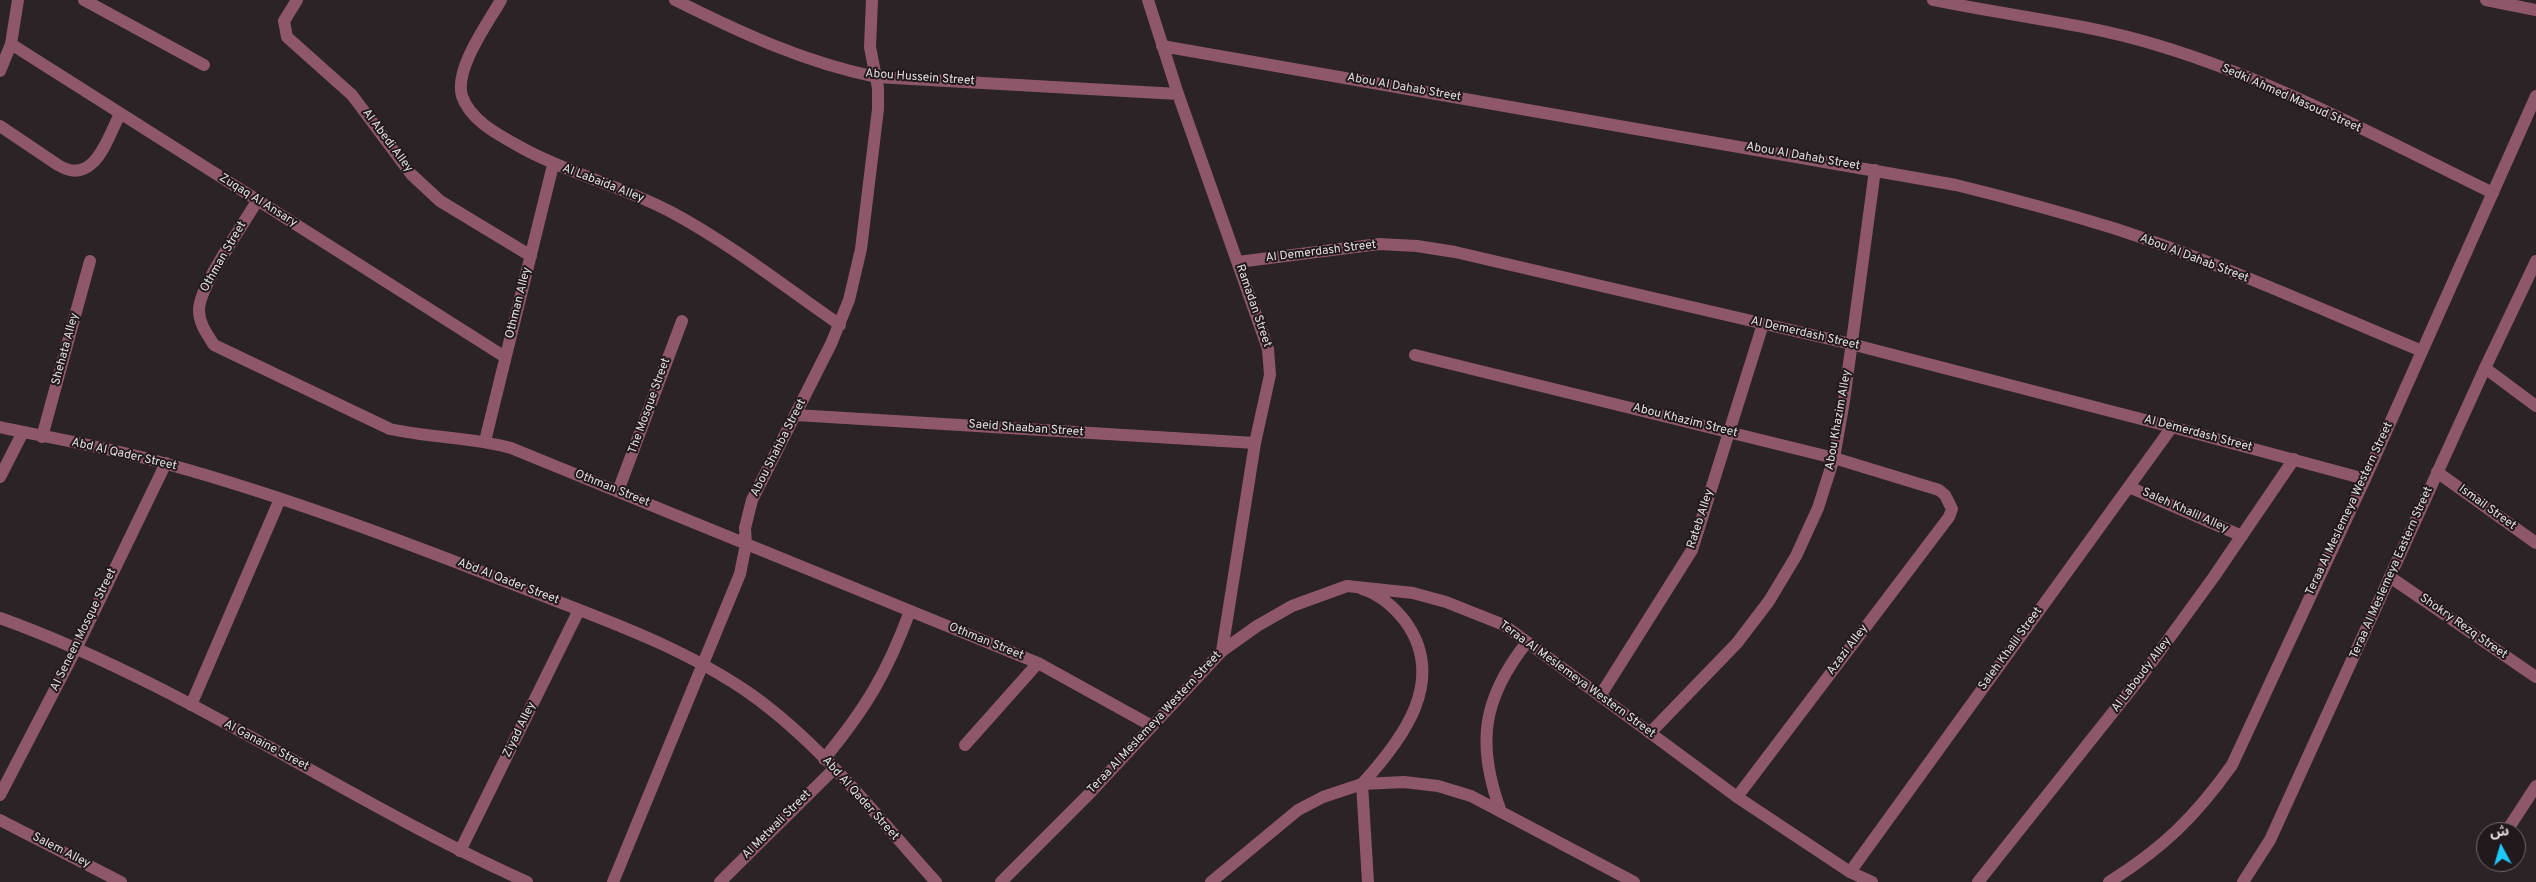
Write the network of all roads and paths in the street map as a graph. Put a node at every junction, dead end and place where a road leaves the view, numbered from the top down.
1 (18, 0) edge
2 (84, 0) edge
3 (297, 0) edge
4 (501, 0) edge
5 (675, 0) edge
6 (872, 0) edge
7 (1148, 0) edge
8 (1933, 0) edge
9 (2486, 0) edge
10 (2536, 10) edge
11 (11, 44) junction
12 (1162, 46) junction
13 (204, 65) dead end
14 (0, 71) edge
15 (876, 77) junction
16 (1178, 94) junction
17 (2536, 96) edge
18 (120, 114) junction
19 (0, 126) edge
20 (553, 165) junction
21 (1875, 170) junction
22 (2493, 193) junction
23 (257, 201) junction
24 (531, 256) junction
25 (90, 260) dead end
26 (2536, 261) edge
27 (1238, 262) junction
28 (682, 321) dead end
29 (1763, 324) junction
30 (840, 325) junction
31 (1851, 344) junction
32 (2422, 351) junction
33 (1415, 355) dead end
34 (506, 357) junction
35 (2485, 368) junction
36 (2536, 406) edge
37 (796, 415) junction
38 (0, 427) edge
39 (2172, 427) junction
40 (23, 432) junction
41 (1728, 432) junction
42 (42, 437) junction
43 (485, 440) junction
44 (1255, 443) junction
45 (1834, 458) junction
46 (2294, 459) junction
47 (166, 463) junction
48 (2437, 472) junction
49 (0, 477) edge
50 (2365, 480) junction
51 (2129, 486) junction
52 (618, 491) junction
53 (280, 499) junction
54 (1949, 501) joint
55 (2242, 536) junction
56 (2536, 543) edge
57 (746, 544) junction
58 (2390, 577) junction
59 (1347, 586) junction
60 (579, 610) junction
61 (910, 611) junction
62 (0, 618) edge
63 (1527, 642) junction
64 (76, 648) junction
65 (1222, 652) junction
66 (1038, 663) junction
67 (703, 665) junction
68 (2536, 677) edge
69 (1600, 696) junction
70 (191, 705) junction
71 (1152, 726) junction
72 (1650, 733) junction
73 (965, 745) dead end
74 (824, 759) junction
75 (834, 768) junction
76 (1362, 784) junction
77 (2536, 786) edge
78 (0, 795) edge
79 (1737, 797) junction
80 (1501, 812) junction
81 (0, 820) edge
82 (2513, 822) edge
83 (460, 851) junction
84 (1850, 872) junction
85 (121, 882) edge
86 (527, 882) edge
87 (613, 882) edge
88 (720, 882) edge
89 (936, 882) edge
90 (1000, 882) edge
91 (1212, 882) edge
92 (1368, 882) edge
93 (1634, 882) edge
94 (1872, 882) edge
95 (1978, 882) edge
96 (2109, 882) edge
97 (2243, 882) edge

1 - 11 street
2 - 13 street
3 - 24 street, Al Abedi Alley
4 - 20 street, Al Labaida Alley
5 - 15 street, Abou Hussein Street
6 - 15 street, Abou Shahba Street
7 - 12 street, Ramadan Street
8 - 22 street, Sedki Ahmed Masoud Street
9 - 10 street
11 - 14 street
11 - 18 street, Zuqaq Al Ansary
12 - 16 street, Ramadan Street
12 - 21 street, Abou Al Dahab Street
15 - 16 street, Abou Hussein Street
15 - 30 street, Abou Shahba Street
16 - 27 street, Ramadan Street
17 - 22 street, Teraa Al Meslemeya Western Street
18 - 19 street
18 - 23 street, Zuqaq Al Ansary
20 - 24 street, Othman Alley
20 - 30 street, Al Labaida Alley
21 - 31 street, Abou Khazim Alley
21 - 32 street, Abou Al Dahab Street
22 - 32 street, Teraa Al Meslemeya Western Street
23 - 34 street, Zuqaq Al Ansary
23 - 43 street, Othman Street
24 - 34 street, Othman Alley
25 - 42 street, Shehata Alley
26 - 35 street, Teraa Al Meslemeya Eastern Street
27 - 29 street, Al Demerdash Street
27 - 44 street, Ramadan Street
28 - 52 street, The Mosque Street
29 - 31 street, Al Demerdash Street
29 - 41 street, Rateb Alley
30 - 37 street, Abou Shahba Street
31 - 39 street, Al Demerdash Street
31 - 45 street, Abou Khazim Alley
32 - 50 street, Teraa Al Meslemeya Western Street
33 - 41 street, Abou Khazim Street
34 - 43 street, Othman Alley
35 - 36 street
35 - 48 street, Teraa Al Meslemeya Eastern Street
37 - 44 street, Saeid Shaaban Street
37 - 57 street, Abou Shahba Street
38 - 40 street, Abd Al Qader Street
39 - 46 street, Al Demerdash Street
39 - 51 street, Saleh Khalil Street
40 - 42 street, Abd Al Qader Street
40 - 49 street
41 - 45 street, Abou Khazim Street
41 - 69 street, Rateb Alley
42 - 47 street, Abd Al Qader Street
43 - 52 street, Othman Street
44 - 65 street, Ramadan Street
45 - 54 street, Abou Khazim Street
45 - 72 street, Abou Khazim Alley
46 - 50 street, Al Demerdash Street
46 - 55 street, Al Laboudy Alley
47 - 53 street, Abd Al Qader Street
47 - 64 street, Al Seneen Mosque Street
48 - 56 street, Ismail Street
48 - 58 street, Teraa Al Meslemeya Eastern Street
50 - 96 street, Teraa Al Meslemeya Western Street
51 - 55 street, Saleh Khalil Alley
51 - 84 street, Saleh Khalil Street
52 - 57 street, Othman Street
53 - 60 street, Abd Al Qader Street
53 - 70 street
54 - 79 street, Azazi Alley
55 - 95 street, Al Laboudy Alley
57 - 61 street, Othman Street
57 - 67 street, Abou Shahba Street
58 - 68 street, Shokry Rezq Street
58 - 97 street, Teraa Al Meslemeya Eastern Street
59 - 63 street, Teraa Al Meslemeya Western Street
59 - 65 street, Teraa Al Meslemeya Western Street
59 - 76 street
60 - 67 street, Abd Al Qader Street
60 - 83 street, Ziyad Alley
61 - 66 street, Othman Street
61 - 74 street
62 - 64 street, Al Ganaine Street
63 - 69 street, Teraa Al Meslemeya Western Street
63 - 80 street
64 - 70 street, Al Ganaine Street
64 - 78 street, Al Seneen Mosque Street
65 - 71 street, Teraa Al Meslemeya Western Street
66 - 71 street, Othman Street
66 - 73 street
67 - 74 street, Abd Al Qader Street
67 - 87 street, Abou Shahba Street
69 - 72 street, Teraa Al Meslemeya Western Street
70 - 83 street, Al Ganaine Street
71 - 90 street, Teraa Al Meslemeya Western Street
72 - 79 street, Teraa Al Meslemeya Western Street
74 - 75 street, Abd Al Qader Street
75 - 88 street, Al Metwali Street
75 - 89 street, Abd Al Qader Street
76 - 80 street
76 - 91 street
76 - 92 street
77 - 82 street
79 - 84 street, Teraa Al Meslemeya Western Street
80 - 93 street
81 - 85 street, Salem Alley
83 - 86 street, Al Ganaine Street
84 - 94 street, Teraa Al Meslemeya Western Street

